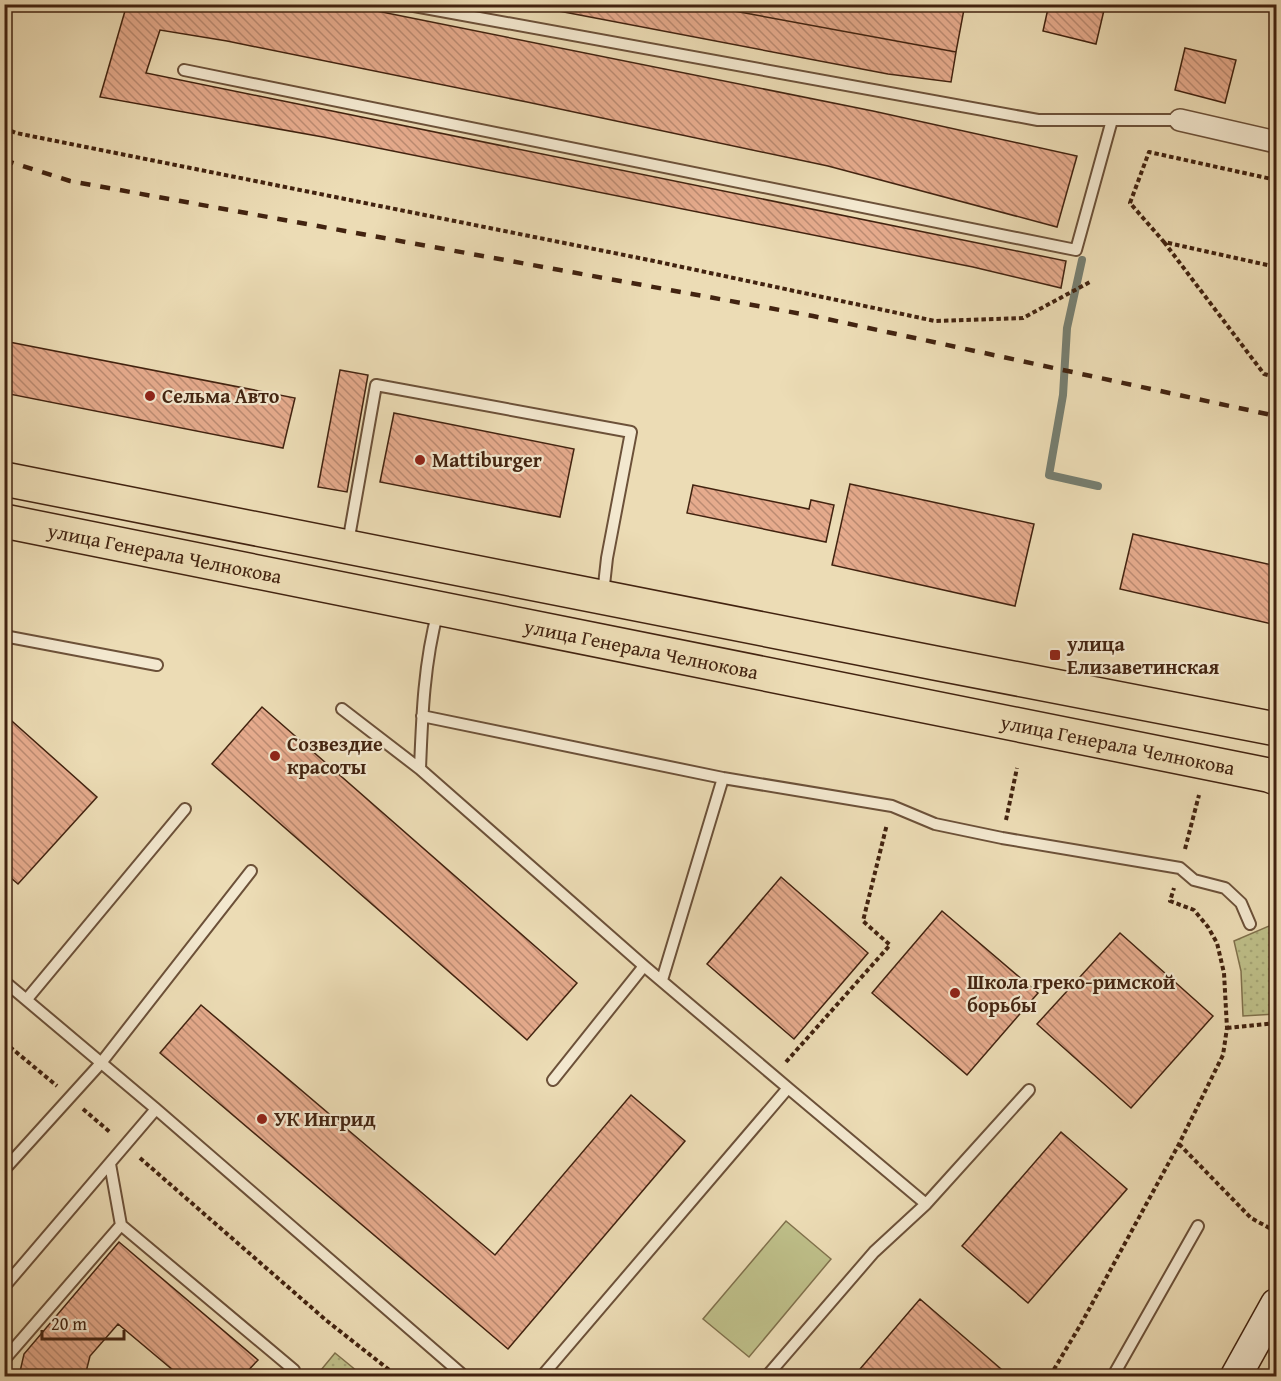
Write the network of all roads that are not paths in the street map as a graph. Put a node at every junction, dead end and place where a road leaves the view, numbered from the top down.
1 (403, 4) edge
2 (184, 70) dead end
3 (1113, 120) junction
4 (1180, 120) joint
5 (1276, 142) edge
6 (4, 478) edge
7 (4, 521) edge
8 (347, 547) junction
9 (603, 598) junction
10 (439, 607) junction
11 (4, 636) edge
12 (157, 665) dead end
13 (342, 709) dead end
14 (422, 716) junction
15 (1276, 729) edge
16 (420, 769) junction
17 (723, 778) junction
18 (1276, 778) edge
19 (184, 809) dead end
20 (251, 871) dead end
21 (1250, 924) dead end
22 (644, 966) junction
23 (662, 980) junction
24 (4, 981) edge
25 (27, 999) junction
26 (101, 1063) junction
27 (553, 1080) dead end
28 (789, 1088) junction
29 (1029, 1089) dead end
30 (156, 1109) junction
31 (110, 1164) junction
32 (4, 1170) edge
33 (926, 1204) junction
34 (121, 1226) junction
35 (1198, 1226) dead end
36 (4, 1287) edge
37 (1276, 1304) edge
38 (4, 1360) edge
39 (289, 1377) edge
40 (464, 1377) edge
41 (542, 1377) edge
42 (767, 1377) edge
43 (1113, 1377) edge
44 (1236, 1377) edge

1 - 3 lane
2 - 3 lane
3 - 4 lane
4 - 5 street
6 - 8 main road
7 - 10 main road, улица Генерала Челнокова
8 - 9 main road
8 - 9 lane
9 - 15 main road
10 - 14 lane
10 - 18 main road, улица Генерала Челнокова
11 - 12 lane
13 - 16 lane
14 - 16 lane
14 - 17 lane
16 - 22 lane
17 - 21 lane
17 - 23 lane
19 - 25 lane
20 - 26 lane
22 - 23 lane
22 - 27 lane
23 - 28 lane
24 - 25 lane
25 - 26 lane
26 - 30 lane
26 - 32 lane
28 - 33 lane
28 - 41 lane
29 - 33 lane
30 - 31 lane
30 - 40 lane
31 - 34 lane
31 - 36 lane
33 - 42 lane
34 - 38 lane
34 - 39 lane
35 - 43 lane
37 - 44 main road

